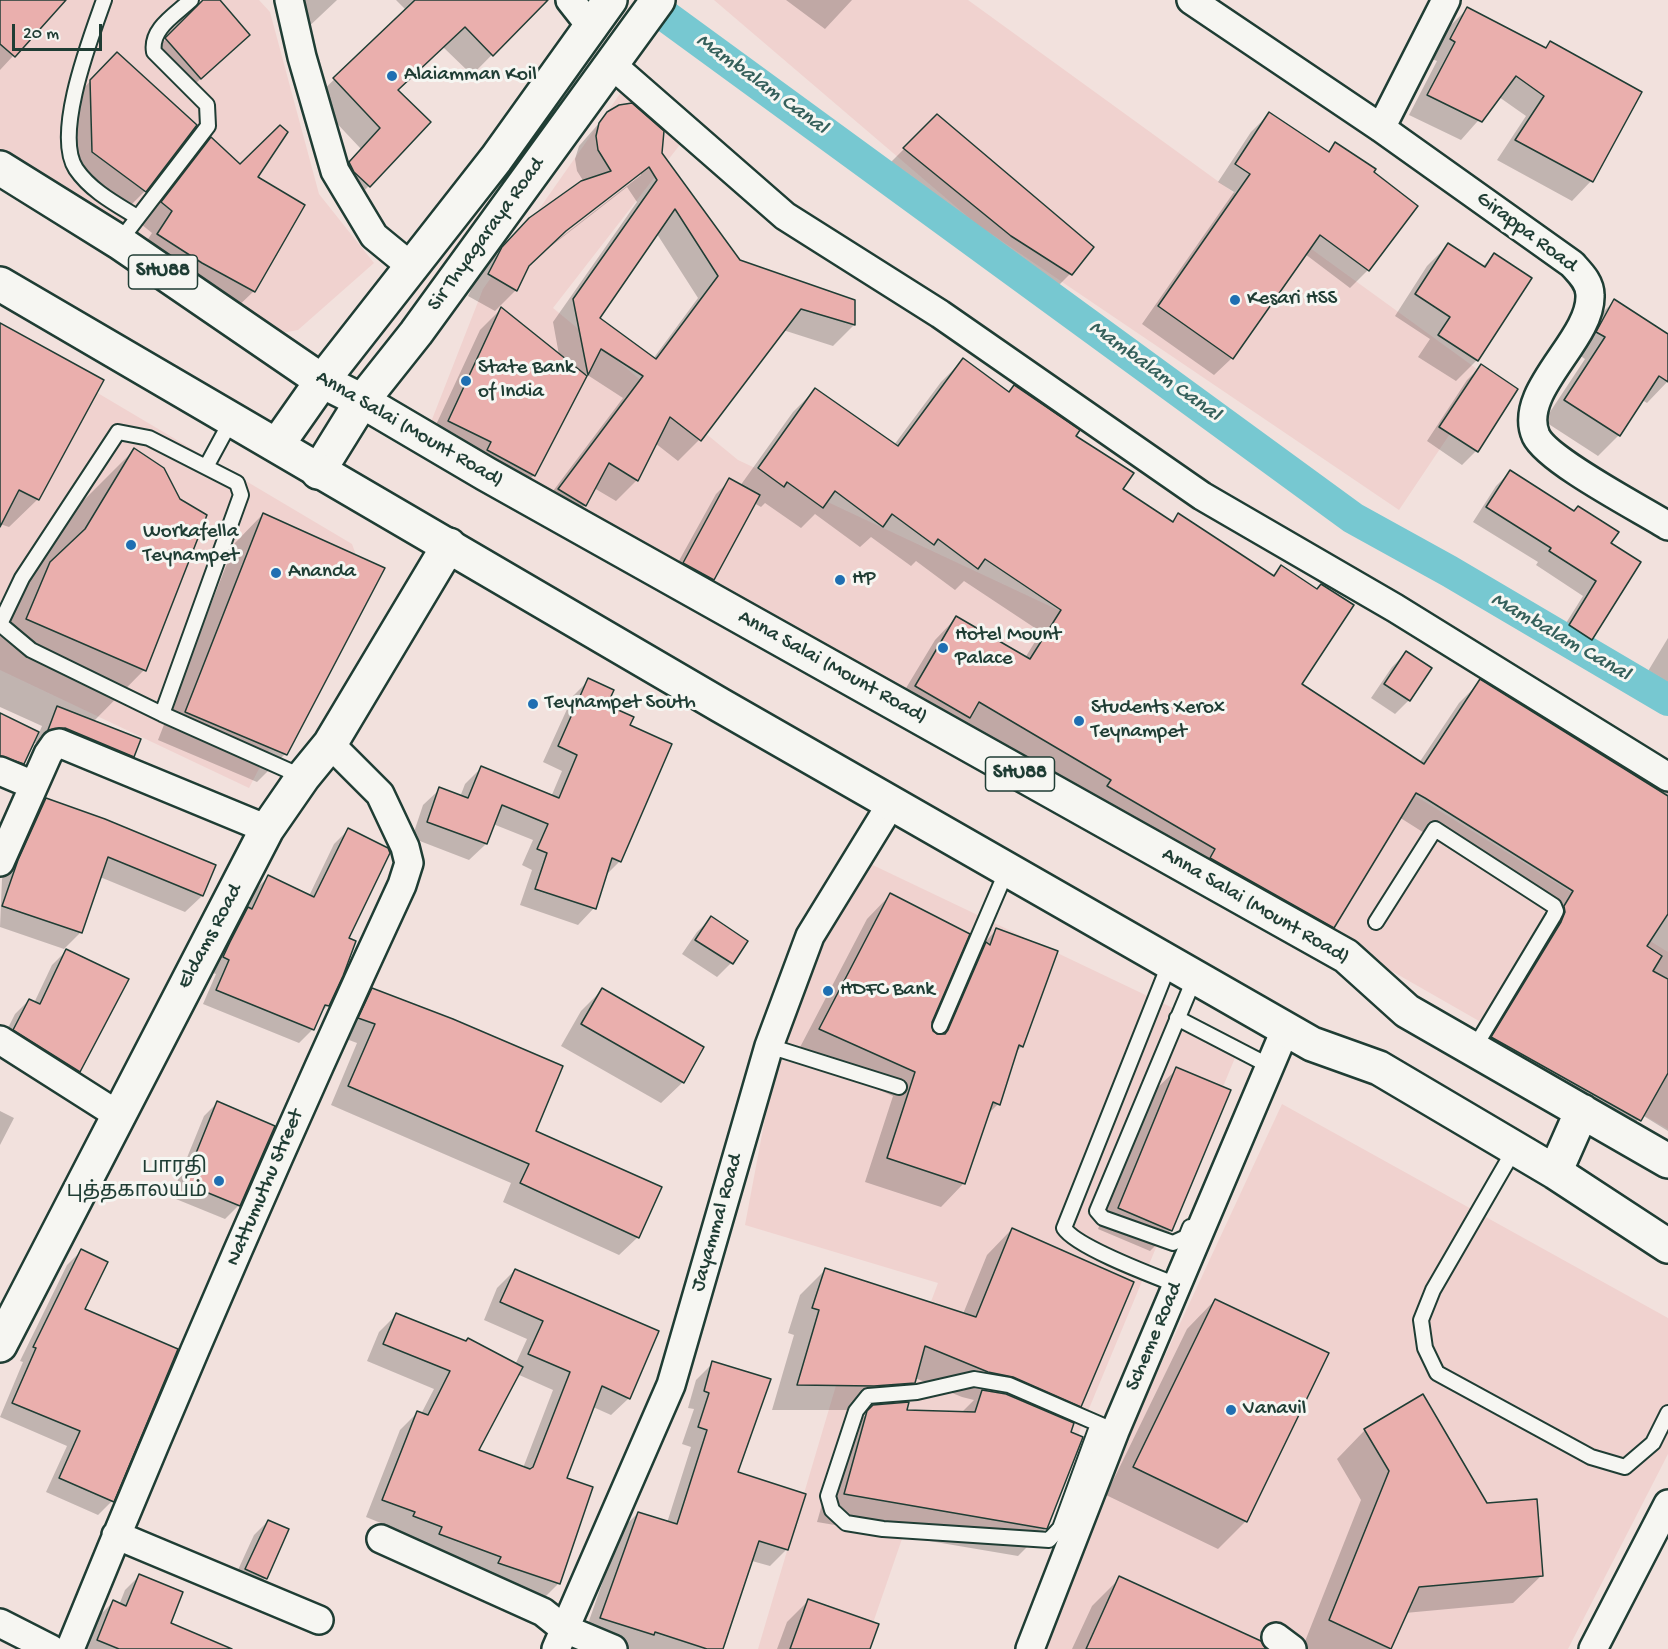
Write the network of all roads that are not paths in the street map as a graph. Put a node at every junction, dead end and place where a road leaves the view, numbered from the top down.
1 (105, 0) edge
2 (191, 0) edge
3 (289, 0) edge
4 (570, 0) edge
5 (610, 0) edge
6 (658, 0) edge
7 (1191, 0) edge
8 (1446, 0) edge
9 (592, 28) junction
10 (611, 64) junction
11 (1381, 128) junction
12 (0, 168) edge
13 (128, 229) junction
14 (413, 268) junction
15 (0, 284) edge
16 (322, 381) junction
17 (362, 401) junction
18 (232, 418) junction
19 (277, 445) junction
20 (206, 467) junction
21 (318, 472) junction
22 (1668, 526) edge
23 (449, 545) junction
24 (162, 714) junction
25 (330, 744) junction
26 (0, 771) edge
27 (303, 777) junction
28 (1668, 777) edge
29 (33, 785) junction
30 (891, 804) junction
31 (267, 829) junction
32 (0, 862) edge
33 (1007, 870) junction
34 (1376, 922) dead end
35 (1182, 970) junction
36 (1177, 1018) junction
37 (940, 1026) dead end
38 (1282, 1026) junction
39 (0, 1040) edge
40 (769, 1046) junction
41 (1473, 1050) junction
42 (1258, 1060) junction
43 (899, 1087) dead end
44 (1582, 1111) junction
45 (118, 1114) junction
46 (1514, 1150) junction
47 (1668, 1161) edge
48 (1555, 1172) junction
49 (1668, 1246) edge
50 (1177, 1284) junction
51 (0, 1345) edge
52 (1668, 1413) edge
53 (1106, 1428) junction
54 (1668, 1504) edge
55 (116, 1535) junction
56 (381, 1539) dead end
57 (319, 1620) dead end
58 (0, 1623) edge
59 (559, 1638) edge
60 (51, 1649) edge
61 (70, 1649) edge
62 (613, 1649) edge
63 (1030, 1649) edge
64 (1593, 1649) edge

1 - 13 lane
2 - 13 lane
3 - 14 street
4 - 9 street
5 - 9 main road, Sir Thyagaraya Road
6 - 10 main road, Sir Thyagaraya Road
7 - 11 street, Girappa Road
8 - 11 street
9 - 14 main road, Sir Thyagaraya Road
10 - 17 main road, Sir Thyagaraya Road
10 - 28 street
11 - 22 street, Girappa Road
12 - 13 main road, Anna Salai (Mount Road) / SHU88
13 - 16 main road, Anna Salai (Mount Road) / SHU88
14 - 16 main road, Sir Thyagaraya Road
15 - 18 main road
16 - 17 main road, Anna Salai (Mount Road) / SHU88
16 - 19 main road, Sir Thyagaraya Road
17 - 21 main road, Sir Thyagaraya Road
17 - 41 main road, Anna Salai (Mount Road) / SHU88
18 - 19 main road
18 - 20 lane
19 - 21 main road
20 - 24 lane
20 - 24 lane
21 - 23 main road
23 - 25 main road, Eldams Road
23 - 30 main road
24 - 27 lane
25 - 27 main road, Eldams Road
25 - 55 street, Nattumuthu Street
26 - 29 street
27 - 31 main road, Eldams Road
29 - 31 street
29 - 32 street
30 - 33 main road
30 - 40 street, Jayammal Road
31 - 45 main road, Eldams Road
33 - 35 main road
33 - 37 lane
34 - 41 lane
35 - 36 lane
35 - 38 main road
35 - 50 lane
36 - 42 lane
36 - 42 lane
38 - 42 lane
38 - 46 main road
38 - 50 street, Scheme Road
39 - 45 street
40 - 43 lane
40 - 59 street, Jayammal Road
41 - 44 main road, Anna Salai (Mount Road) / SHU88
44 - 47 main road, Anna Salai (Mount Road) / SHU88
44 - 48 main road
45 - 51 main road, Eldams Road
46 - 48 main road
46 - 52 lane
48 - 49 main road
50 - 53 street, Scheme Road
53 - 53 lane
53 - 63 street, Scheme Road
54 - 64 street
55 - 57 street
55 - 61 street, Nattumuthu Street
56 - 59 street
58 - 60 street
59 - 62 street

